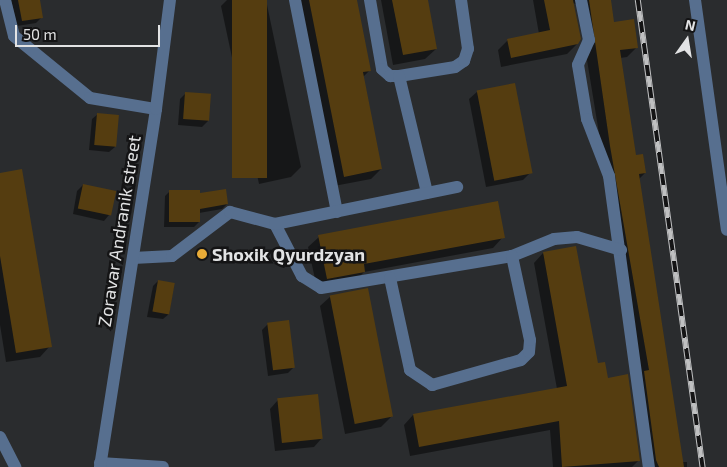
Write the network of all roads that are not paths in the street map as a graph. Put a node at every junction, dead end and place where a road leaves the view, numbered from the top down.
1 (5, 0) edge
2 (170, 0) edge
3 (295, 0) edge
4 (370, 0) edge
5 (461, 0) edge
6 (581, 0) edge
7 (695, 0) edge
8 (399, 76) junction
9 (156, 109) junction
10 (457, 187) dead end
11 (427, 193) junction
12 (337, 212) junction
13 (275, 224) junction
14 (727, 230) edge
15 (621, 250) junction
16 (512, 256) junction
17 (133, 258) junction
18 (390, 278) junction
19 (0, 437) edge
20 (100, 465) edge
21 (15, 467) edge
22 (163, 467) edge
23 (649, 467) edge

1 - 9 street
2 - 9 street, Zoravar Andranik street
3 - 12 street
4 - 8 street
5 - 8 street
6 - 15 street
7 - 14 street
8 - 11 street
9 - 17 street, Zoravar Andranik street
10 - 11 street
11 - 12 street
12 - 13 street
13 - 17 street
13 - 18 street
15 - 16 street
15 - 23 street
16 - 18 street
16 - 18 street
17 - 20 street, Zoravar Andranik street
19 - 21 street
20 - 22 street

